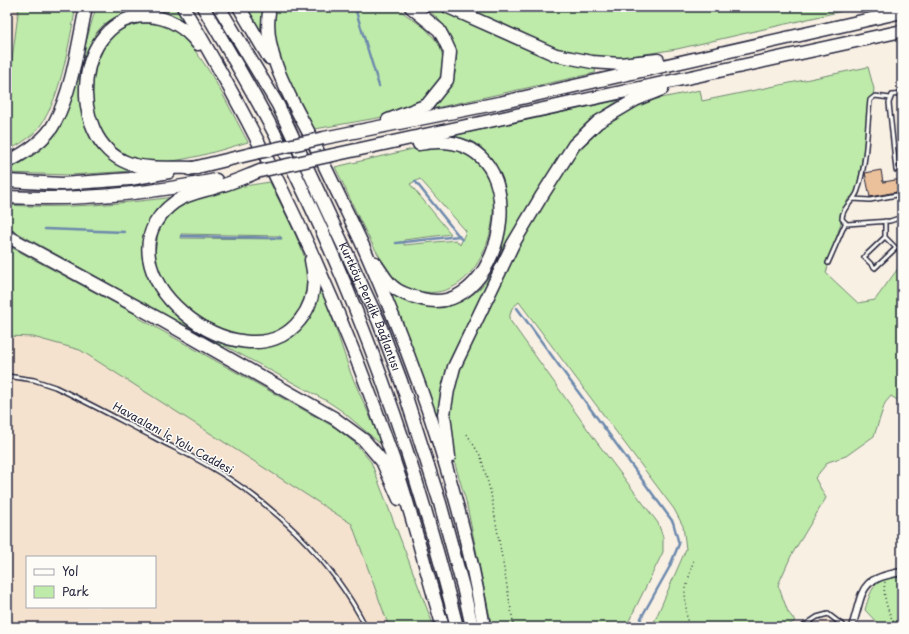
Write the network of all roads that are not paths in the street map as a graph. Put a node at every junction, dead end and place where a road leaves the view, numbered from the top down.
1 (86, 7) edge
2 (183, 7) edge
3 (203, 7) edge
4 (219, 7) edge
5 (239, 7) edge
6 (270, 7) edge
7 (411, 7) edge
8 (448, 7) edge
9 (902, 12) edge
10 (902, 32) edge
11 (729, 51) junction
12 (222, 73) junction
13 (682, 80) junction
14 (286, 86) junction
15 (902, 94) edge
16 (890, 98) junction
17 (357, 133) junction
18 (359, 149) junction
19 (7, 162) edge
20 (197, 168) junction
21 (896, 170) dead end
22 (260, 171) junction
23 (7, 181) edge
24 (902, 194) edge
25 (7, 198) edge
26 (853, 199) junction
27 (902, 217) edge
28 (885, 221) junction
29 (845, 224) junction
30 (7, 236) edge
31 (305, 236) junction
32 (885, 237) junction
33 (364, 248) junction
34 (828, 263) dead end
35 (7, 376) edge
36 (454, 492) junction
37 (417, 539) junction
38 (902, 572) edge
39 (366, 627) edge
40 (443, 627) edge
41 (457, 627) edge
42 (472, 627) edge
43 (484, 627) edge
44 (802, 627) edge
45 (845, 627) edge
46 (852, 627) edge

1 - 19 highway
2 - 12 highway
3 - 41 highway, Kurtköy-Pendik Bağlantısı
4 - 42 highway, Kurtköy-Pendik Bağlantısı
5 - 14 highway
6 - 14 highway
7 - 17 highway
8 - 11 highway
9 - 11 highway
10 - 13 highway
11 - 17 highway
12 - 20 highway
12 - 31 highway
13 - 18 highway
13 - 36 highway
14 - 33 highway
15 - 16 lane
16 - 21 lane
16 - 26 lane
17 - 20 highway, bridge
18 - 22 highway, bridge
18 - 33 highway
20 - 23 highway
22 - 25 highway
22 - 31 highway
24 - 26 lane
26 - 29 lane
27 - 28 lane
28 - 29 lane
28 - 32 lane
29 - 34 lane
30 - 37 highway
31 - 37 highway
32 - 32 lane
33 - 36 highway
35 - 39 lane, Havaalanı İç Yolu Caddesi
36 - 43 highway
37 - 40 highway
38 - 46 street
44 - 45 lane

